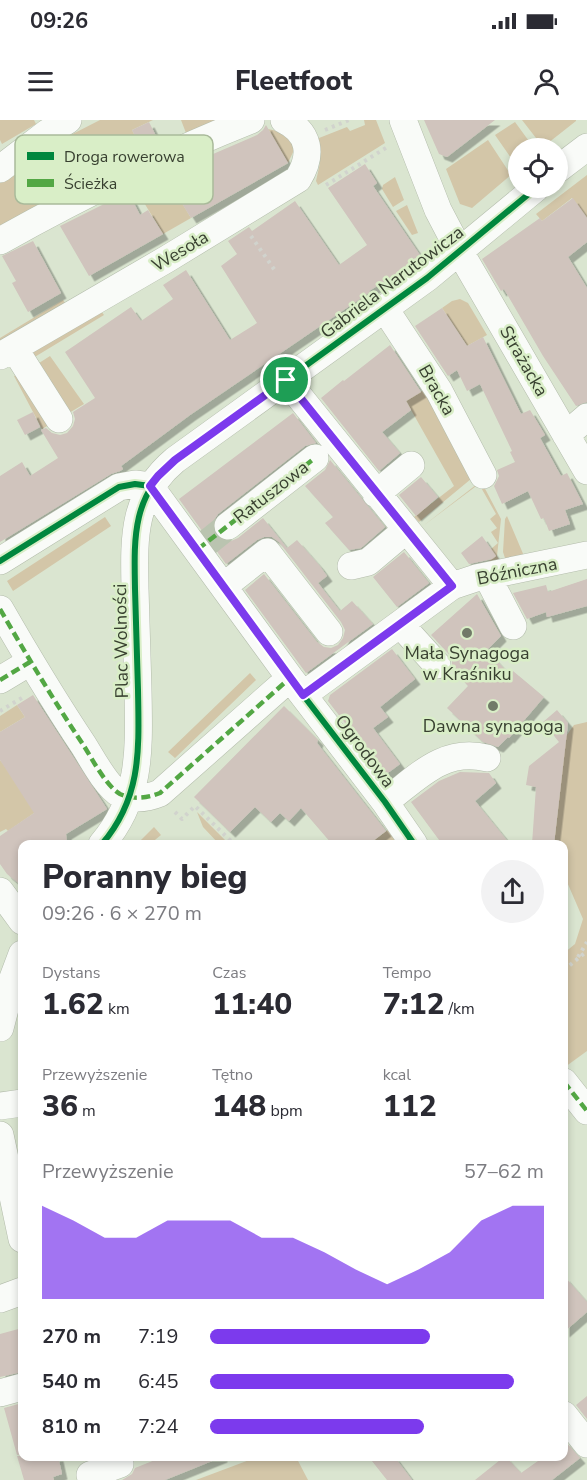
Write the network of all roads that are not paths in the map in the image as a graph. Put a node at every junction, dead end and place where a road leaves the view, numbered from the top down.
1 (68, 120) edge
2 (251, 120) edge
3 (284, 120) edge
4 (403, 120) edge
5 (44, 135) edge
6 (213, 135) edge
7 (587, 147) edge
8 (15, 158) edge
9 (568, 161) edge
10 (0, 169) edge
11 (524, 198) edge
12 (65, 204) edge
13 (0, 241) edge
14 (459, 252) junction
15 (384, 309) junction
16 (7, 352) edge
17 (286, 380) junction
18 (587, 417) edge
19 (59, 419) dead end
20 (566, 435) junction
21 (315, 458) dead end
22 (411, 465) dead end
23 (587, 471) edge
24 (483, 475) dead end
25 (150, 486) junction
26 (376, 494) junction
27 (228, 526) tunnel mouth
28 (406, 530) junction
29 (587, 555) edge
30 (0, 561) edge
31 (351, 566) dead end
32 (487, 576) junction
33 (224, 586) junction
34 (452, 586) junction
35 (0, 609) edge
36 (400, 624) junction
37 (513, 626) dead end
38 (329, 632) dead end
39 (30, 662) junction
40 (437, 665) dead end
41 (0, 680) edge
42 (297, 686) junction
43 (487, 758) dead end
44 (130, 797) junction
45 (385, 802) junction
46 (105, 840) edge
47 (411, 840) edge
48 (0, 891) edge
49 (18, 916) edge
50 (18, 974) edge
51 (0, 1028) edge
52 (568, 1087) edge
53 (18, 1104) edge
54 (0, 1106) edge
55 (587, 1111) edge
56 (0, 1135) edge
57 (14, 1166) edge
58 (18, 1202) edge
59 (18, 1292) edge
60 (0, 1299) edge
61 (18, 1388) edge
62 (0, 1393) edge
63 (568, 1420) edge
64 (587, 1444) edge
65 (120, 1464) dead end
66 (89, 1470) edge

1 - 5 street
2 - 6 street
3 - 16 street, Wesoła
4 - 14 street, Strażacka
7 - 9 street
8 - 10 street
11 - 14 street, Gabriela Narutowicza
12 - 13 street
14 - 15 street, Gabriela Narutowicza
14 - 20 street, Strażacka
15 - 17 street, Gabriela Narutowicza
15 - 24 street, Bracka
16 - 19 street
17 - 25 street, Gabriela Narutowicza
17 - 26 street
18 - 20 street
20 - 23 street, Strażacka
21 - 27 street, Ratuszowa
22 - 26 street
25 - 30 street
25 - 33 street
25 - 44 street, Plac Wolności
26 - 28 street
28 - 31 street
28 - 34 street
29 - 32 street, Bóźniczna
32 - 34 street, Bóźniczna
32 - 37 street
33 - 38 street
33 - 42 street
34 - 36 street, Bóźniczna
35 - 39 street
36 - 40 street
36 - 42 street, Bóźniczna
39 - 41 street
39 - 44 street
42 - 44 street
42 - 45 street, Ogrodowa
43 - 45 street
44 - 46 street, Plac Wolności
45 - 47 street, Ogrodowa
48 - 49 street
50 - 51 street
52 - 55 street
53 - 54 street
56 - 57 street
57 - 58 street
59 - 60 street
61 - 62 street
63 - 64 street
65 - 66 street

